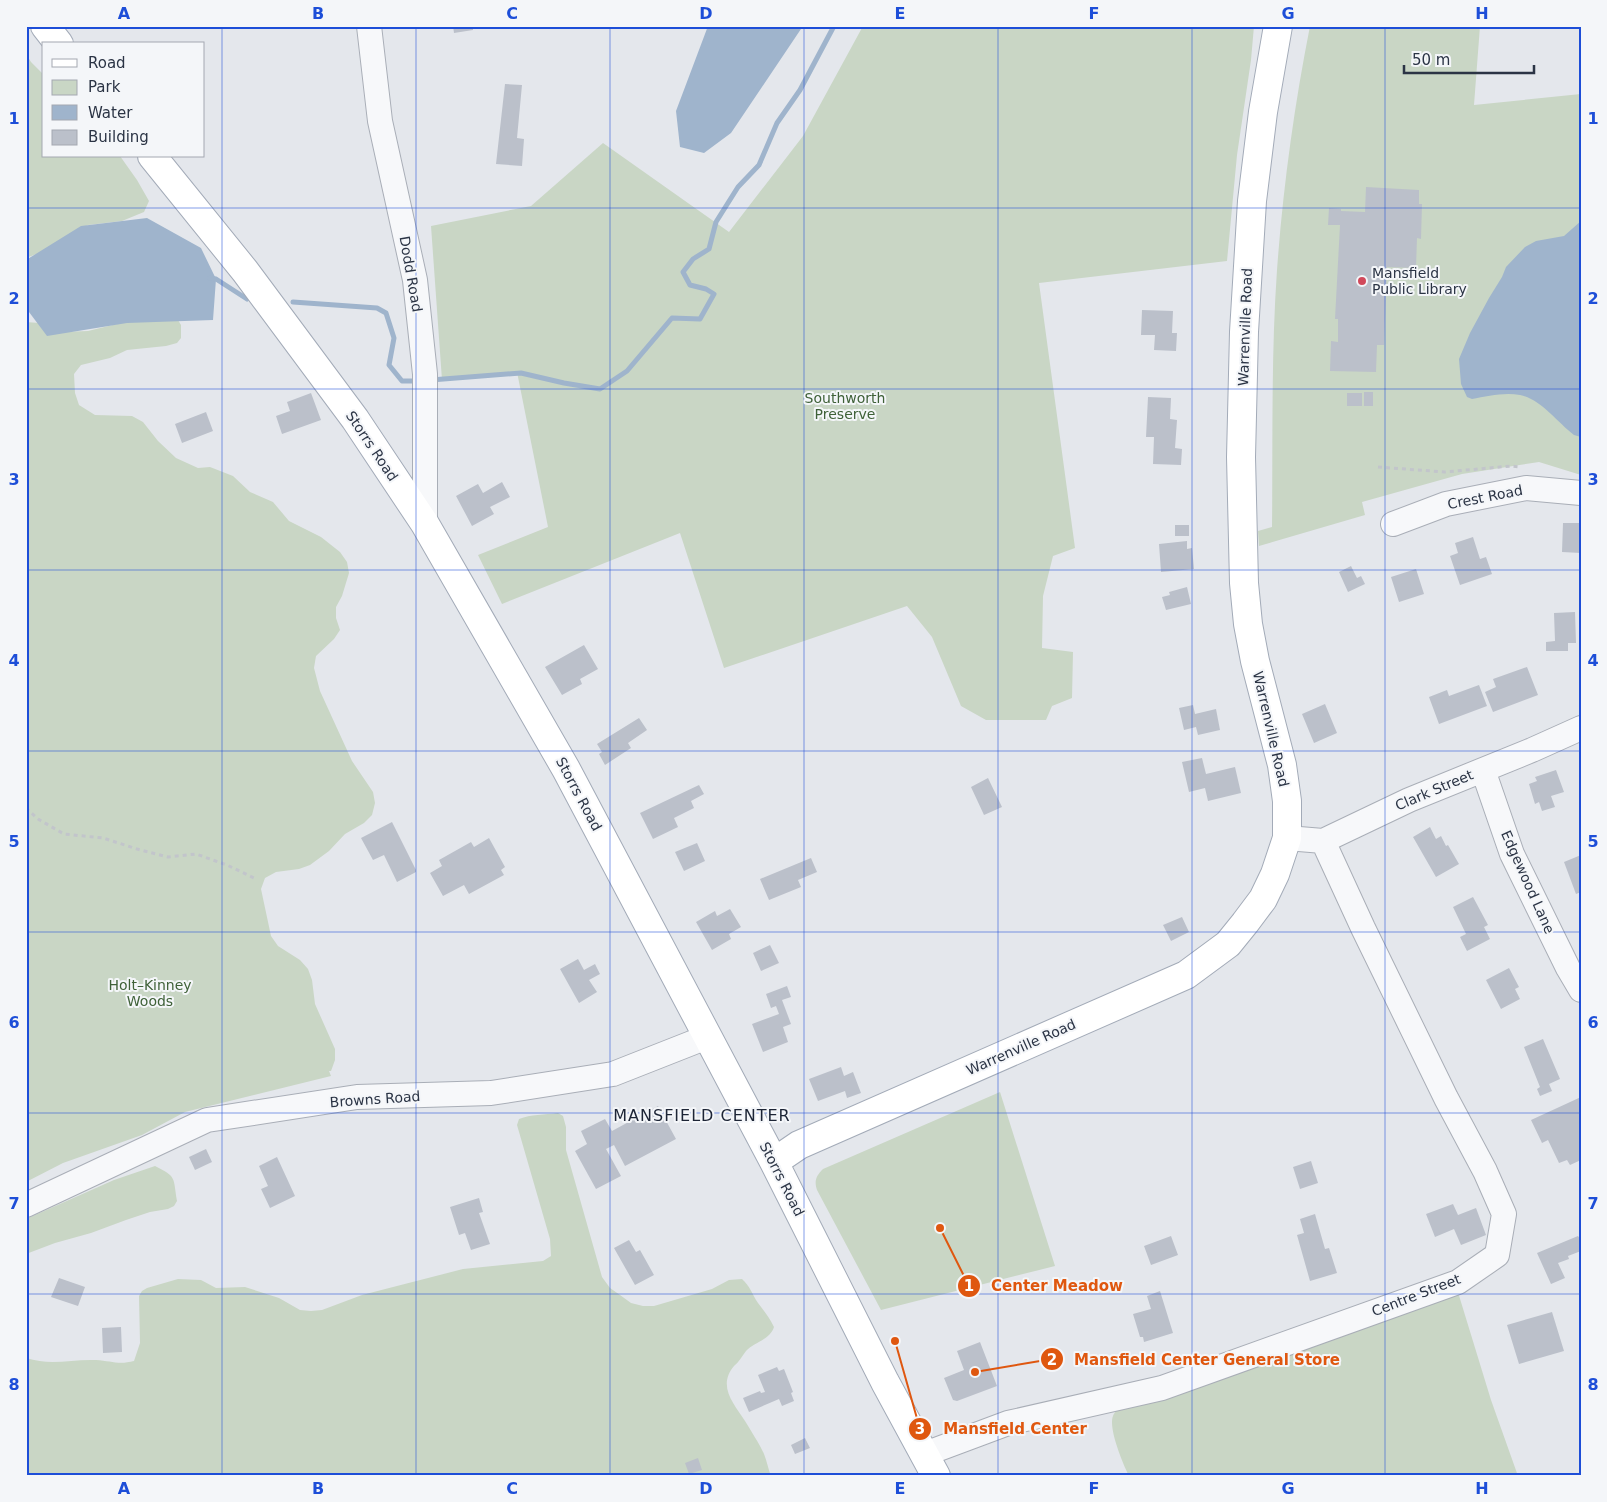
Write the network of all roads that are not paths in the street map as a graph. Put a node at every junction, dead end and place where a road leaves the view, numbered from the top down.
1 (45, 26) edge
2 (369, 26) edge
3 (1278, 26) edge
4 (57, 42) edge
5 (154, 158) edge
6 (1581, 493) edge
7 (425, 524) junction
8 (1393, 524) dead end
9 (1581, 728) edge
10 (1483, 770) junction
11 (1286, 838) junction
12 (1323, 840) junction
13 (1581, 990) edge
14 (706, 1037) junction
15 (774, 1162) junction
16 (26, 1205) edge
17 (930, 1465) edge

1 - 4 main road
2 - 7 street, Dodd Road
3 - 11 main road, Warrenville Road
5 - 7 main road, Storrs Road
6 - 8 street, Crest Road
7 - 14 main road, Storrs Road
9 - 10 street, Clark Street
10 - 12 street, Clark Street
10 - 13 street, Edgewood Lane
11 - 12 street, Clark Street
11 - 15 main road, Warrenville Road
12 - 17 street, Centre Street
14 - 15 main road, Storrs Road
14 - 16 street, Browns Road
15 - 17 main road, Storrs Road

